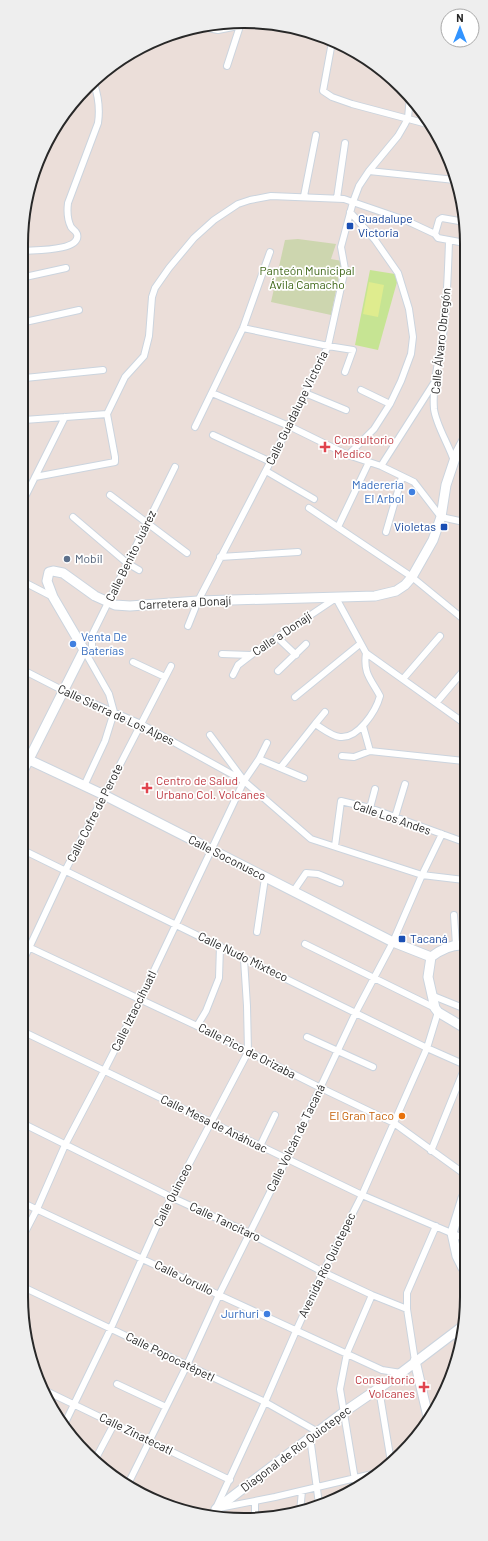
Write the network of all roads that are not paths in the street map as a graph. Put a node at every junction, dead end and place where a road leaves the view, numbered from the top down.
1 (230, 28) edge
2 (241, 28) edge
3 (217, 30) edge
4 (331, 46) edge
5 (227, 66) dead end
6 (95, 88) edge
7 (409, 106) edge
8 (408, 118) junction
9 (423, 123) edge
10 (316, 135) dead end
11 (345, 143) dead end
12 (369, 171) junction
13 (450, 180) edge
14 (304, 196) junction
15 (337, 198) junction
16 (353, 202) junction
17 (350, 212) junction
18 (459, 221) edge
19 (435, 234) junction
20 (449, 241) junction
21 (460, 242) edge
22 (28, 250) edge
23 (270, 252) dead end
24 (66, 268) dead end
25 (28, 277) edge
26 (80, 310) dead end
27 (28, 321) edge
28 (242, 328) junction
29 (328, 346) junction
30 (104, 370) dead end
31 (345, 372) dead end
32 (28, 378) edge
33 (435, 382) junction
34 (361, 390) dead end
35 (212, 393) junction
36 (305, 393) junction
37 (390, 404) junction
38 (346, 410) dead end
39 (107, 414) junction
40 (65, 417) junction
41 (28, 420) edge
42 (289, 426) junction
43 (194, 427) dead end
44 (213, 435) dead end
45 (460, 449) edge
46 (348, 455) junction
47 (271, 462) junction
48 (369, 462) junction
49 (454, 462) junction
50 (381, 466) junction
51 (175, 467) dead end
52 (266, 471) junction
53 (35, 477) junction
54 (402, 477) junction
55 (28, 491) edge
56 (110, 495) dead end
57 (314, 499) dead end
58 (308, 508) dead end
59 (73, 517) dead end
60 (441, 517) junction
61 (460, 521) edge
62 (147, 524) junction
63 (338, 527) junction
64 (386, 532) dead end
65 (298, 552) dead end
66 (187, 553) dead end
67 (220, 557) junction
68 (127, 563) junction
69 (139, 570) dead end
70 (412, 577) junction
71 (28, 584) edge
72 (53, 596) junction
73 (336, 598) junction
74 (198, 601) junction
75 (108, 603) junction
76 (460, 616) edge
77 (188, 626) dead end
78 (440, 636) dead end
79 (277, 637) junction
80 (306, 644) dead end
81 (360, 644) junction
82 (88, 648) junction
83 (366, 653) junction
84 (222, 654) dead end
85 (251, 654) junction
86 (296, 654) junction
87 (133, 662) dead end
88 (171, 666) dead end
89 (278, 671) dead end
90 (28, 672) edge
91 (233, 675) dead end
92 (460, 675) edge
93 (165, 677) junction
94 (403, 679) junction
95 (64, 691) junction
96 (295, 697) dead end
97 (437, 702) junction
98 (114, 712) junction
99 (325, 712) dead end
100 (460, 719) edge
101 (141, 724) junction
102 (315, 724) junction
103 (363, 726) junction
104 (210, 735) dead end
105 (267, 743) dead end
106 (370, 751) junction
107 (28, 755) edge
108 (342, 756) dead end
109 (259, 758) junction
110 (28, 760) edge
111 (460, 761) edge
112 (281, 767) junction
113 (304, 778) dead end
114 (244, 781) junction
115 (405, 784) dead end
116 (84, 786) junction
117 (375, 788) dead end
118 (104, 795) junction
119 (370, 808) junction
120 (395, 817) junction
121 (442, 834) junction
122 (460, 841) edge
123 (335, 846) junction
124 (212, 850) junction
125 (28, 852) edge
126 (65, 871) junction
127 (422, 875) junction
128 (265, 878) junction
129 (460, 880) edge
130 (340, 883) dead end
131 (293, 892) junction
132 (454, 915) dead end
133 (175, 925) junction
134 (257, 932) dead end
135 (393, 942) junction
136 (305, 944) dead end
137 (460, 945) edge
138 (220, 946) junction
139 (30, 948) junction
140 (28, 952) edge
141 (244, 958) junction
142 (431, 958) junction
143 (374, 978) junction
144 (431, 995) junction
145 (140, 1000) junction
146 (460, 1007) edge
147 (437, 1010) junction
148 (356, 1012) junction
149 (460, 1025) edge
150 (197, 1026) junction
151 (28, 1034) edge
152 (307, 1037) dead end
153 (427, 1048) junction
154 (248, 1052) junction
155 (338, 1052) junction
156 (460, 1063) edge
157 (373, 1067) dead end
158 (104, 1071) junction
159 (460, 1079) edge
160 (321, 1088) junction
161 (275, 1115) dead end
162 (211, 1122) junction
163 (394, 1123) junction
164 (28, 1126) edge
165 (65, 1146) junction
166 (260, 1146) junction
167 (431, 1151) junction
168 (287, 1158) junction
169 (460, 1171) edge
170 (362, 1195) junction
171 (171, 1197) junction
172 (28, 1205) edge
173 (460, 1208) edge
174 (37, 1209) junction
175 (28, 1226) edge
176 (436, 1226) junction
177 (249, 1233) junction
178 (452, 1233) junction
179 (460, 1237) edge
180 (142, 1258) junction
181 (460, 1262) edge
182 (323, 1272) junction
183 (28, 1289) edge
184 (219, 1295) junction
185 (372, 1295) junction
186 (407, 1309) junction
187 (111, 1328) junction
188 (457, 1329) edge
189 (296, 1331) junction
190 (347, 1353) junction
191 (415, 1361) junction
192 (186, 1365) junction
193 (401, 1373) junction
194 (116, 1384) dead end
195 (379, 1389) junction
196 (50, 1393) edge
197 (265, 1402) junction
198 (74, 1404) junction
199 (166, 1407) junction
200 (344, 1412) junction
201 (427, 1412) edge
202 (66, 1420) edge
203 (114, 1424) junction
204 (314, 1434) junction
205 (150, 1441) junction
206 (97, 1455) edge
207 (390, 1456) edge
208 (365, 1477) edge
209 (355, 1479) junction
210 (130, 1480) edge
211 (230, 1480) junction
212 (355, 1482) edge
213 (318, 1487) junction
214 (302, 1491) junction
215 (319, 1500) edge
216 (255, 1502) junction
217 (301, 1506) edge
218 (216, 1511) edge
219 (217, 1511) edge
220 (220, 1512) edge
221 (255, 1513) edge

1 - 3 street
2 - 5 street
4 - 8 street
6 - 22 street
7 - 8 street
8 - 9 street
8 - 12 street, Calle Guadalupe Victoria
10 - 14 street
11 - 15 street
12 - 13 street
12 - 16 street, Calle Guadalupe Victoria
14 - 15 street
14 - 39 street
15 - 16 street
16 - 17 street, Calle Guadalupe Victoria
16 - 19 street
17 - 29 street, Calle Guadalupe Victoria
17 - 37 street
18 - 19 street
19 - 20 street
20 - 21 street
20 - 33 street, Calle Álvaro Obregón
23 - 28 street
24 - 25 street
26 - 27 street
28 - 29 street
28 - 35 street
29 - 31 street
29 - 36 street, Calle Guadalupe Victoria
30 - 32 street
33 - 49 street, Calle Álvaro Obregón
33 - 50 street
34 - 37 street
35 - 42 street
35 - 43 street
36 - 38 street
36 - 42 street, Calle Guadalupe Victoria
37 - 46 street
39 - 40 street
39 - 53 street
40 - 41 street
40 - 53 street
42 - 46 street
42 - 47 street, Calle Guadalupe Victoria
44 - 47 street
45 - 49 main road, Carretera a Donají
46 - 48 street
47 - 52 street, Calle Guadalupe Victoria
48 - 50 street
48 - 63 street
49 - 60 main road, Carretera a Donají
50 - 54 street
51 - 62 street, Calle Benito Juárez
52 - 57 street
52 - 67 street, Calle Guadalupe Victoria
53 - 55 street
54 - 60 street
54 - 64 street
56 - 62 street
58 - 63 street
59 - 68 street
60 - 61 street
60 - 70 main road, Carretera a Donají
62 - 66 street
62 - 68 street, Calle Benito Juárez
63 - 70 street
65 - 67 street
67 - 74 street, Calle Guadalupe Victoria
68 - 69 street
68 - 75 street, Calle Benito Juárez
70 - 73 main road, Carretera a Donají
70 - 76 street
71 - 72 street
72 - 75 main road, Carretera a Donají
72 - 82 main road, Carretera a Donají
73 - 74 main road, Carretera a Donají
73 - 79 street, Calle a Donají
73 - 81 street
74 - 75 main road, Carretera a Donají
74 - 77 street
75 - 82 street, Calle Benito Juárez
78 - 94 street
79 - 85 street, Calle a Donají
79 - 86 street
80 - 86 street
81 - 83 street
81 - 96 street
82 - 95 main road
82 - 98 street, Carretera a Donají
83 - 94 street
83 - 103 street
84 - 85 street
85 - 91 street, Calle a Donají
86 - 89 street
87 - 93 street
88 - 93 street, Calle Cofre de Perote
90 - 95 street, Calle Sierra de Los Alpes
92 - 97 street
93 - 101 street, Calle Cofre de Perote
94 - 97 street
95 - 98 street, Calle Sierra de Los Alpes
95 - 107 main road
97 - 100 street
98 - 101 street, Calle Sierra de Los Alpes
98 - 116 street
99 - 102 street
101 - 114 street, Calle Sierra de Los Alpes
101 - 118 street, Calle Cofre de Perote
102 - 103 street
102 - 112 street
103 - 106 street
104 - 114 street
105 - 109 street, Calle Iztaccíhuatl
106 - 108 street
106 - 111 street
109 - 112 street
109 - 114 street, Calle Iztaccíhuatl
110 - 116 main road, Calle Soconusco
112 - 113 street
114 - 123 street, Calle Sierra de Los Alpes
114 - 124 street, Calle Iztaccíhuatl
115 - 120 street
116 - 118 main road, Calle Soconusco
117 - 119 street
118 - 124 main road, Calle Soconusco
118 - 126 street, Calle Cofre de Perote
119 - 120 street, Calle Los Andes
119 - 123 street, Calle Los Andes
120 - 121 street, Calle Los Andes
121 - 122 street, Calle Los Andes
121 - 127 street, Calle Volcán de Tacaná
123 - 127 street, Calle Sierra de Los Alpes
124 - 128 main road, Calle Soconusco
124 - 133 street, Calle Iztaccíhuatl
125 - 126 street, Calle Nudo Mixteco
126 - 133 street, Calle Nudo Mixteco
126 - 139 street, Calle Cofre de Perote
127 - 129 street, Calle Sierra de Los Alpes
127 - 135 street, Calle Volcán de Tacaná
128 - 131 main road, Calle Soconusco
128 - 134 street
130 - 131 street
131 - 135 main road, Calle Soconusco
132 - 137 street
133 - 138 street, Calle Nudo Mixteco
133 - 145 street, Calle Iztaccíhuatl
135 - 142 main road, Calle Soconusco
135 - 143 street, Calle Volcán de Tacaná
136 - 143 street
137 - 142 main road
138 - 141 street, Calle Nudo Mixteco
138 - 150 street
139 - 140 street, Calle Cofre de Perote
139 - 145 street, Calle Pico de Orizaba
141 - 148 street, Calle Nudo Mixteco
141 - 154 street, Calle Quinceo
142 - 144 main road
143 - 147 street
143 - 148 street, Calle Volcán de Tacaná
144 - 146 street
144 - 147 main road
145 - 150 street, Calle Pico de Orizaba
145 - 158 street, Calle Iztaccíhuatl
147 - 149 main road
147 - 153 street, Avenida Río Quiotepec
148 - 153 street, Calle Nudo Mixteco
148 - 155 street, Calle Volcán de Tacaná
150 - 154 street, Calle Pico de Orizaba
151 - 158 street, Calle Mesa de Anáhuac
152 - 155 street
153 - 156 street, Calle Nudo Mixteco
153 - 163 street, Avenida Río Quiotepec
154 - 160 street, Calle Pico de Orizaba
154 - 162 street, Calle Quinceo
155 - 157 street
155 - 160 street, Calle Volcán de Tacaná
158 - 162 street, Calle Mesa de Anáhuac
158 - 165 street, Calle Iztaccíhuatl
159 - 167 street
160 - 163 street, Calle Pico de Orizaba
160 - 168 street, Calle Volcán de Tacaná
161 - 166 street
162 - 166 street, Calle Mesa de Anáhuac
162 - 171 street, Calle Quinceo
163 - 167 street, Calle Pico de Orizaba
163 - 170 street, Avenida Río Quiotepec
164 - 165 street, Calle Tancítaro
165 - 171 street, Calle Tancítaro
165 - 174 street, Calle Iztaccíhuatl
166 - 168 street, Calle Mesa de Anáhuac
167 - 169 street, Calle Pico de Orizaba
168 - 170 street, Calle Mesa de Anáhuac
168 - 177 street, Calle Volcán de Tacaná
170 - 176 street, Calle Mesa de Anáhuac
170 - 182 street, Avenida Río Quiotepec
171 - 177 street, Calle Tancítaro
171 - 180 street, Calle Quinceo
172 - 174 street, Calle Jorullo
173 - 178 main road
174 - 175 street, Calle Iztaccíhuatl
174 - 180 street, Calle Jorullo
176 - 178 street, Calle Mesa de Anáhuac
176 - 186 street
177 - 182 street, Calle Tancítaro
177 - 184 street, Calle Volcán de Tacaná
178 - 179 street, Calle Mesa de Anáhuac
178 - 181 main road
180 - 184 street, Calle Jorullo
180 - 187 street, Calle Quinceo
182 - 185 street, Calle Tancítaro
182 - 189 street, Avenida Río Quiotepec
183 - 187 street, Calle Popocatépetl
184 - 189 street, Calle Jorullo
184 - 192 street, Calle Volcán de Tacaná
185 - 186 street, Calle Tancítaro
185 - 190 street
186 - 191 street
187 - 192 street, Calle Popocatépetl
187 - 198 street, Calle Quinceo
188 - 191 main road, Diagonal de Río Quiotepec
189 - 190 street, Calle Jorullo
189 - 197 street, Avenida Río Quiotepec
190 - 193 street, Calle Jorullo
190 - 200 street
191 - 193 main road, Diagonal de Río Quiotepec
191 - 201 main road
192 - 197 street, Calle Popocatépetl
192 - 199 street, Calle Volcán de Tacaná
193 - 195 main road, Diagonal de Río Quiotepec
194 - 199 street
195 - 200 main road, Diagonal de Río Quiotepec
195 - 207 street
196 - 198 street, Calle Zinatecatl
197 - 204 street, Calle Popocatépetl
197 - 211 street, Avenida Río Quiotepec
198 - 202 street, Calle Quinceo
198 - 203 street, Calle Zinatecatl
199 - 205 street, Calle Volcán de Tacaná
200 - 204 main road, Diagonal de Río Quiotepec
200 - 209 street
203 - 205 street, Calle Zinatecatl
203 - 206 street
204 - 213 street
204 - 219 main road, Diagonal de Río Quiotepec
205 - 210 street, Calle Volcán de Tacaná
205 - 211 street, Calle Zinatecatl
208 - 209 street
209 - 212 street
209 - 213 street
211 - 218 street, Avenida Río Quiotepec
213 - 214 street
213 - 215 street
214 - 216 street
214 - 217 street
216 - 220 street
216 - 221 street

